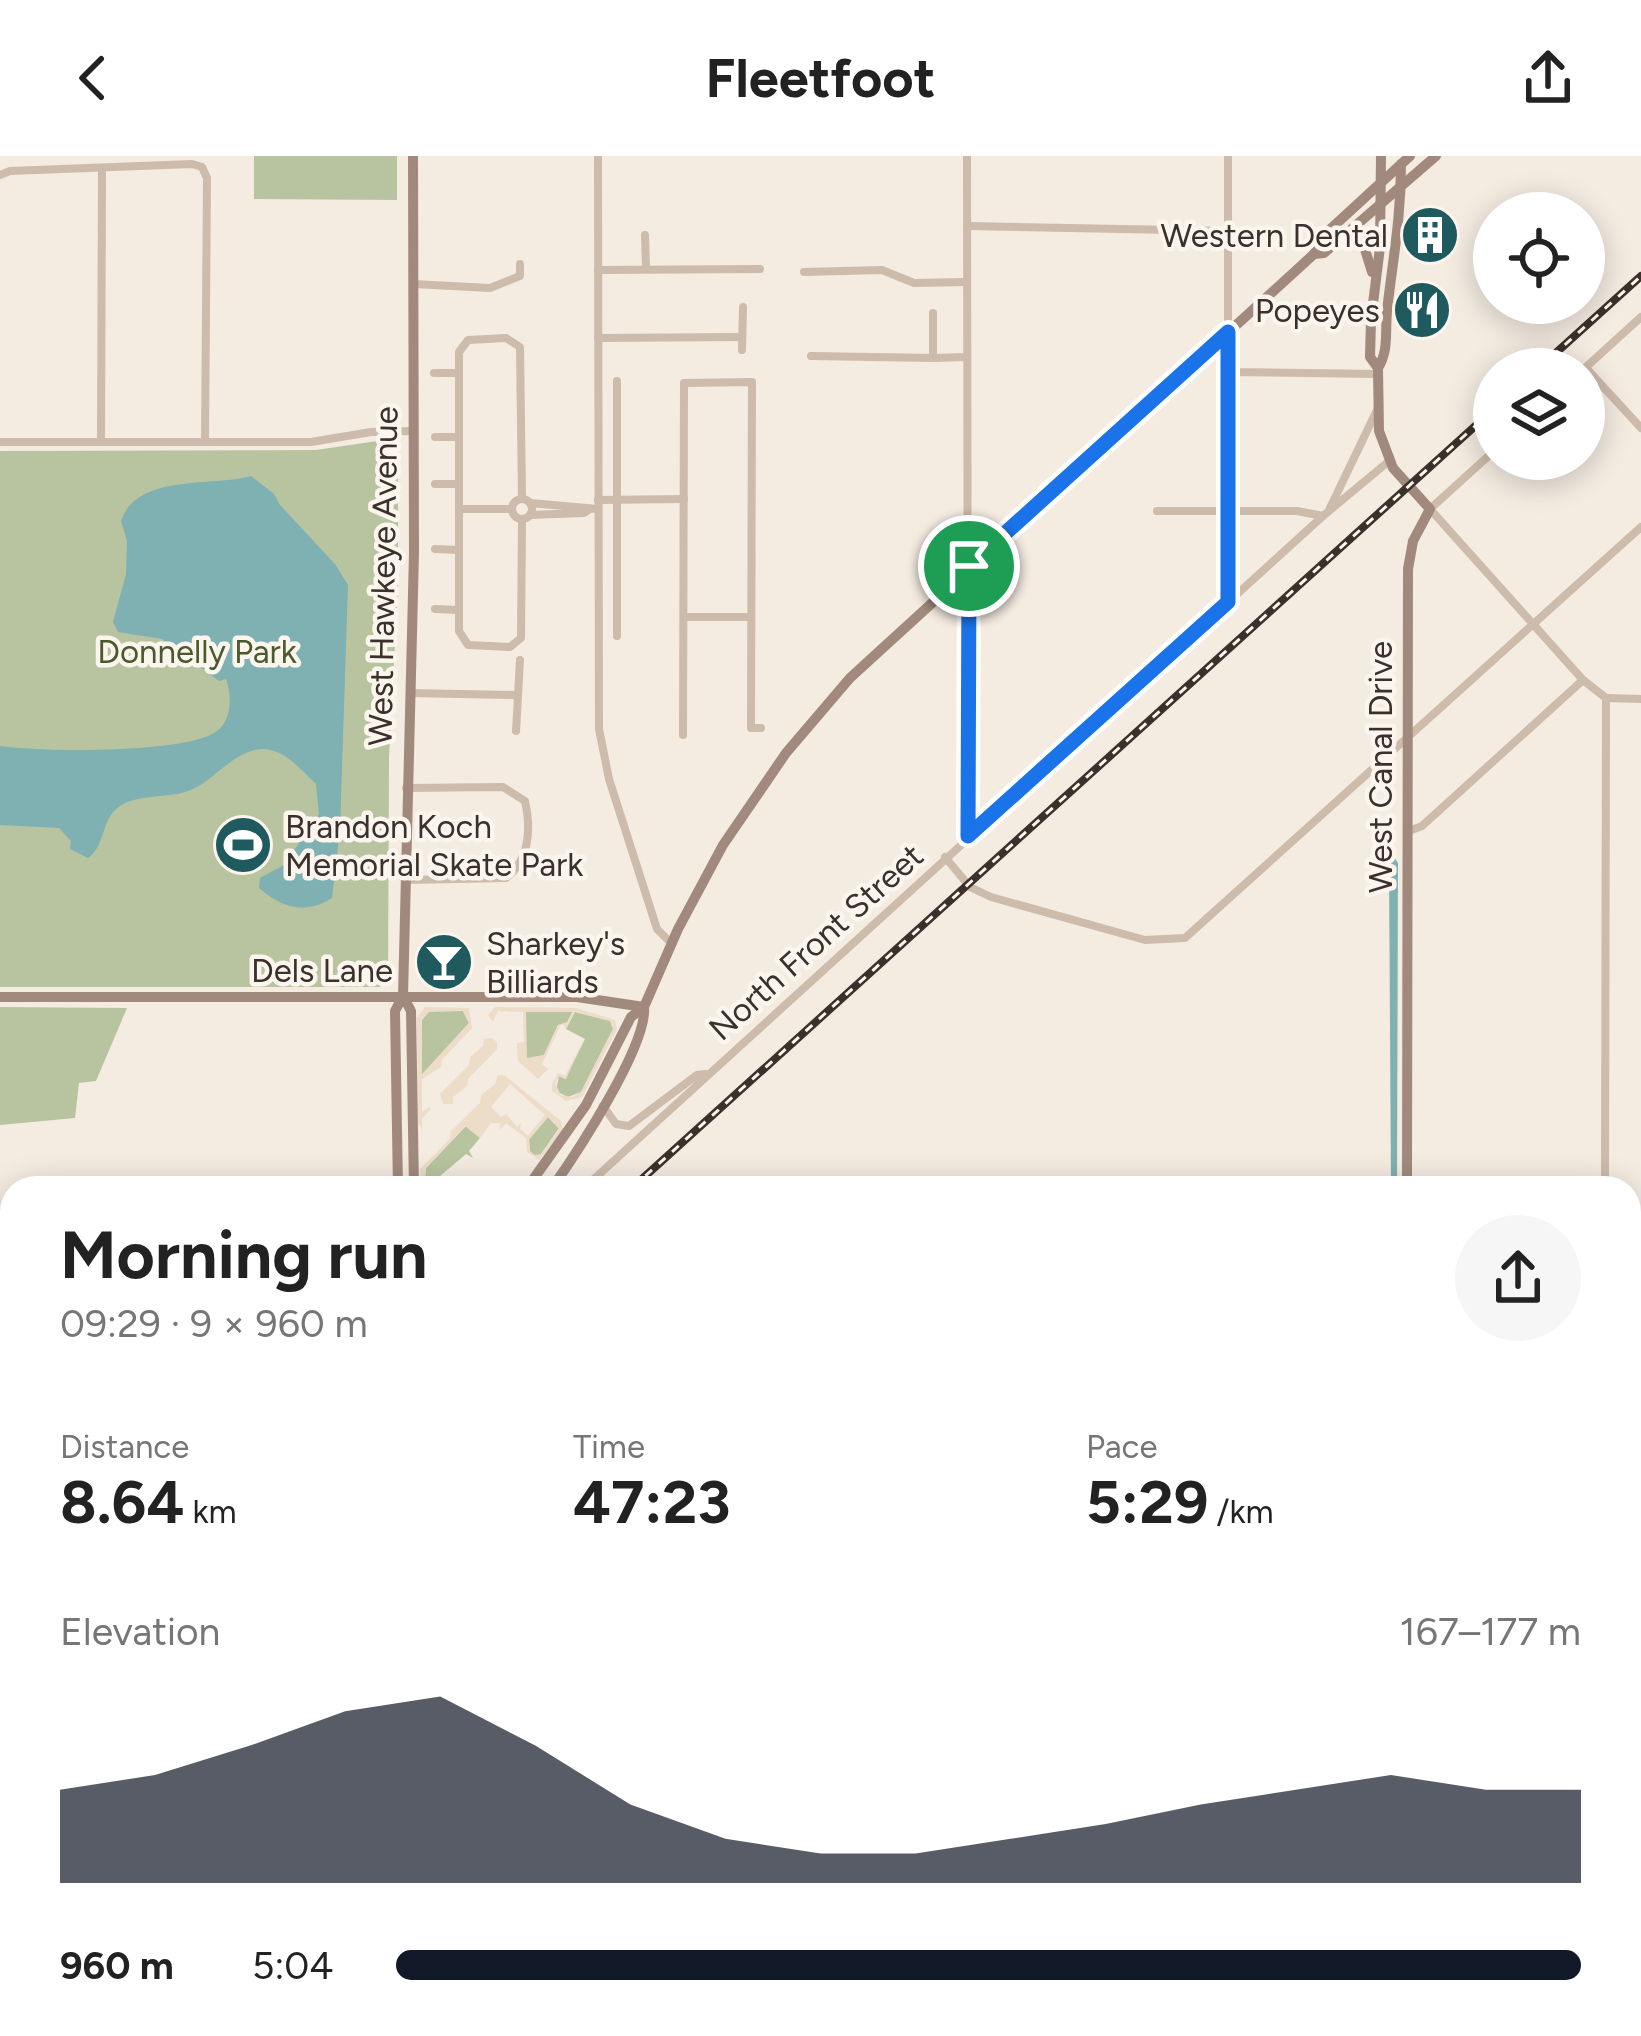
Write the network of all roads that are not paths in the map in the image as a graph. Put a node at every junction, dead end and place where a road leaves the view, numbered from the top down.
1 (413, 156) edge
2 (598, 156) edge
3 (967, 156) edge
4 (1228, 156) edge
5 (1381, 156) edge
6 (1436, 156) edge
7 (1404, 159) edge
8 (102, 168) junction
9 (0, 174) edge
10 (1381, 182) junction
11 (1401, 187) junction
12 (1381, 204) junction
13 (968, 226) junction
14 (1228, 231) junction
15 (645, 235) dead end
16 (1319, 253) junction
17 (520, 264) dead end
18 (760, 268) dead end
19 (646, 269) junction
20 (598, 270) junction
21 (804, 272) dead end
22 (1374, 275) junction
23 (968, 282) junction
24 (413, 284) junction
25 (742, 307) dead end
26 (933, 314) dead end
27 (1641, 317) edge
28 (1228, 332) junction
29 (742, 337) junction
30 (598, 338) junction
31 (742, 350) dead end
32 (1605, 350) edge
33 (811, 356) dead end
34 (967, 357) junction
35 (933, 358) junction
36 (1378, 371) junction
37 (1227, 372) junction
38 (434, 373) dead end
39 (459, 373) junction
40 (617, 381) dead end
41 (1605, 389) edge
42 (1378, 406) junction
43 (1641, 428) edge
44 (414, 431) junction
45 (435, 437) dead end
46 (459, 437) junction
47 (0, 442) edge
48 (101, 442) junction
49 (205, 442) junction
50 (1388, 461) junction
51 (1473, 470) edge
52 (435, 484) dead end
53 (459, 484) junction
54 (684, 499) junction
55 (617, 500) junction
56 (526, 501) junction
57 (595, 506) junction
58 (459, 509) junction
59 (512, 509) junction
60 (1430, 509) junction
61 (1157, 512) dead end
62 (1227, 512) junction
63 (1326, 513) junction
64 (526, 517) junction
65 (1641, 527) edge
66 (435, 550) dead end
67 (459, 550) junction
68 (969, 566) junction
69 (1228, 602) junction
70 (435, 610) dead end
71 (459, 610) junction
72 (684, 617) junction
73 (751, 617) junction
74 (1534, 622) junction
75 (617, 636) dead end
76 (520, 660) dead end
77 (1583, 680) junction
78 (409, 692) junction
79 (516, 695) junction
80 (1606, 698) junction
81 (1641, 699) edge
82 (761, 728) dead end
83 (516, 731) dead end
84 (683, 735) dead end
85 (1408, 736) junction
86 (406, 788) junction
87 (1409, 831) junction
88 (968, 836) junction
89 (945, 857) junction
90 (405, 880) junction
91 (671, 943) junction
92 (403, 996) junction
93 (0, 997) edge
94 (644, 1007) junction
95 (705, 1074) junction
96 (603, 1106) junction
97 (398, 1176) edge
98 (414, 1176) edge
99 (536, 1176) edge
100 (559, 1176) edge
101 (597, 1176) edge
102 (1407, 1176) edge
103 (1605, 1176) edge

1 - 24 street, West Hawkeye Avenue
2 - 20 street
3 - 13 street
4 - 14 street
5 - 10 street
6 - 11 street
7 - 10 street
7 - 11 street
8 - 9 street
8 - 48 street
8 - 49 street
10 - 12 street
10 - 16 street
11 - 12 street
11 - 36 street
12 - 16 street
12 - 22 street
13 - 14 street
13 - 23 street
14 - 28 street
15 - 19 street
16 - 22 street
16 - 28 street
17 - 24 street
18 - 19 street
19 - 20 street
20 - 30 street
21 - 23 street
22 - 36 street
23 - 34 street
24 - 44 street, West Hawkeye Avenue
25 - 29 street
26 - 35 street
27 - 32 street
28 - 37 street
28 - 68 street
29 - 30 street
29 - 31 street
30 - 57 street
33 - 35 street
34 - 35 street
34 - 68 street
36 - 37 street
36 - 42 street
37 - 62 street
38 - 39 street
39 - 46 street
39 - 56 street
40 - 55 street
41 - 43 street
42 - 50 street
42 - 63 street
44 - 49 street
44 - 78 street, West Hawkeye Avenue
45 - 46 street
46 - 53 street
47 - 48 street
48 - 49 street
50 - 60 street
50 - 63 street, North Front Street
51 - 60 street
52 - 53 street
53 - 58 street
54 - 55 street
54 - 72 street
54 - 73 street
55 - 57 street
55 - 75 street
56 - 57 street
56 - 59 street
56 - 64 street
57 - 64 street
57 - 91 street
58 - 59 street
58 - 67 street
59 - 64 street
60 - 74 street
60 - 85 street, West Canal Drive
61 - 62 street
62 - 63 street
62 - 69 street
63 - 69 street, North Front Street
64 - 71 street
65 - 74 street
66 - 67 street
67 - 71 street
68 - 88 street
68 - 91 street
69 - 88 street, North Front Street
70 - 71 street
72 - 73 street
72 - 84 street
73 - 82 street
74 - 77 street
74 - 85 street
76 - 79 street
77 - 80 street
77 - 87 street
78 - 79 street
78 - 86 street, West Hawkeye Avenue
79 - 83 street
80 - 81 street
80 - 103 street
85 - 87 street, West Canal Drive
85 - 89 street
86 - 90 street, West Hawkeye Avenue
86 - 90 street
87 - 102 street, West Canal Drive
88 - 89 street, North Front Street
89 - 95 street, North Front Street
90 - 92 street, West Hawkeye Avenue
91 - 94 street
92 - 93 street, Dels Lane
92 - 94 street, Dels Lane
92 - 97 street, West Hawkeye Avenue
92 - 98 street, West Hawkeye Avenue
94 - 96 street
94 - 99 street
95 - 96 street, North Front Street
95 - 101 street, North Front Street
96 - 100 street

